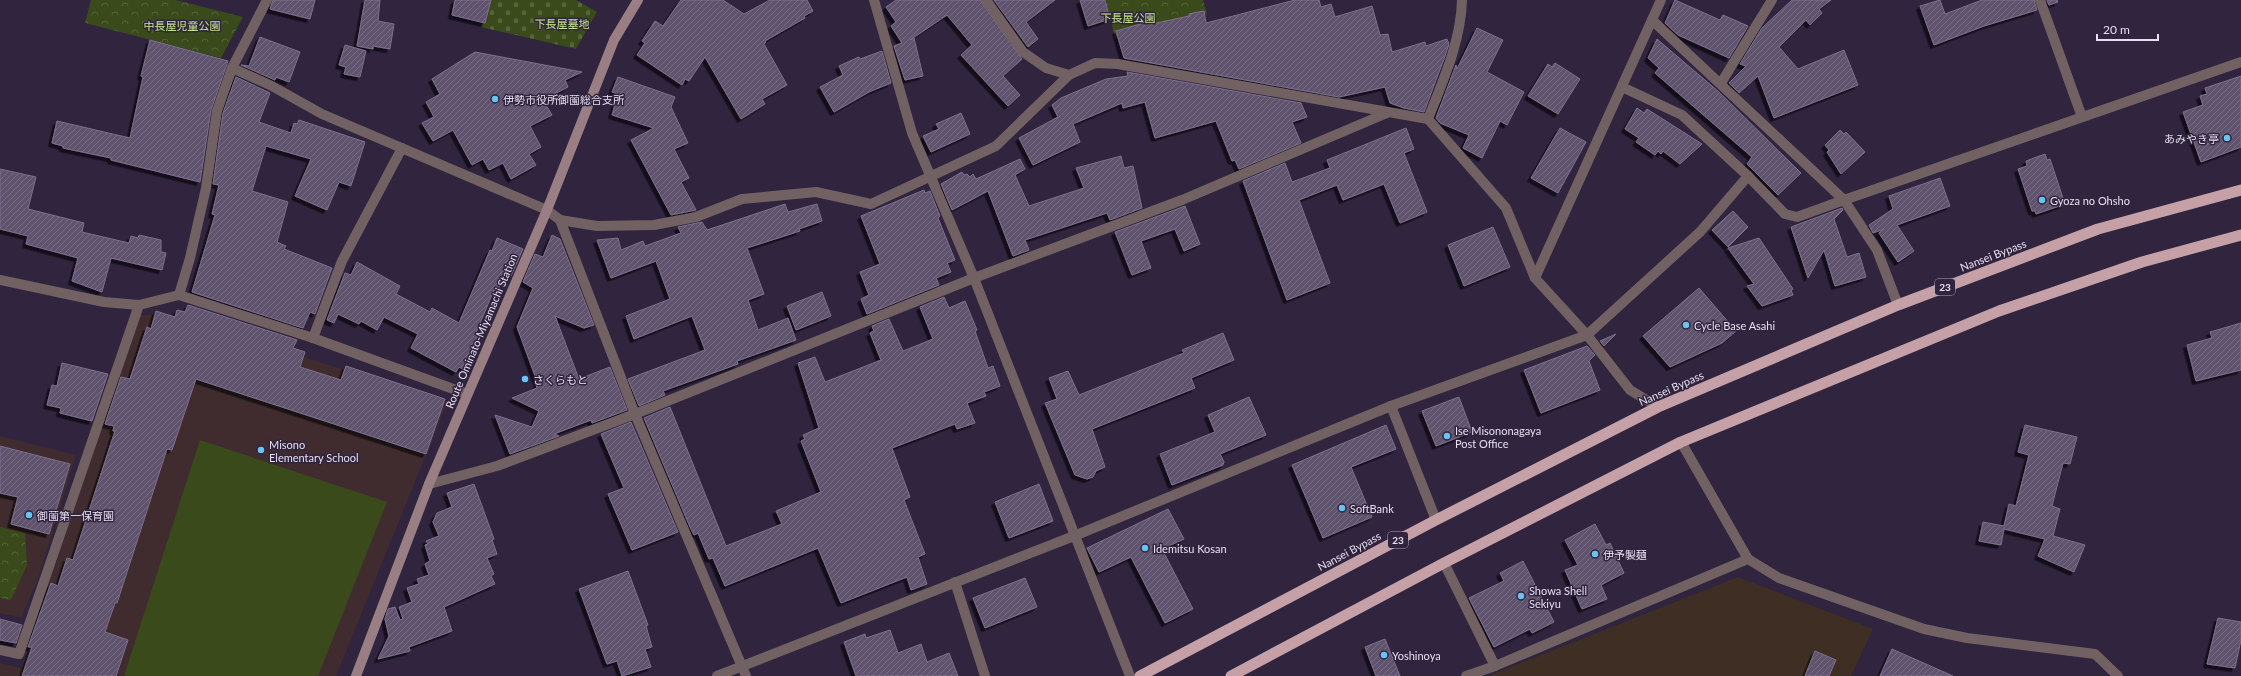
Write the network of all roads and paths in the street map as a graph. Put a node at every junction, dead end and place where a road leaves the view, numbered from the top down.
1 (267, 0) edge
2 (638, 0) edge
3 (874, 0) edge
4 (986, 0) edge
5 (1462, 0) edge
6 (1661, 0) edge
7 (1772, 0) edge
8 (2040, 0) edge
9 (1652, 20) junction
10 (2241, 62) edge
11 (232, 68) junction
12 (1069, 75) junction
13 (1721, 83) junction
14 (1622, 87) junction
15 (1387, 113) junction
16 (2082, 117) junction
17 (1428, 119) junction
18 (402, 148) junction
19 (930, 175) junction
20 (1748, 176) junction
21 (2241, 190) edge
22 (1844, 200) junction
23 (547, 210) junction
24 (560, 220) junction
25 (2241, 235) edge
26 (974, 278) junction
27 (1535, 278) junction
28 (0, 280) edge
29 (179, 295) junction
30 (138, 305) junction
31 (1898, 305) junction
32 (1586, 335) junction
33 (313, 338) junction
34 (467, 394) junction
35 (1391, 406) junction
36 (1658, 407) junction
37 (635, 414) junction
38 (1680, 442) junction
39 (429, 484) junction
40 (1436, 520) junction
41 (1074, 536) junction
42 (1748, 559) junction
43 (1444, 562) junction
44 (955, 582) junction
45 (0, 650) edge
46 (742, 666) junction
47 (1495, 666) junction
48 (356, 676) edge
49 (717, 676) edge
50 (746, 676) edge
51 (985, 676) edge
52 (1130, 676) edge
53 (1140, 676) edge
54 (1231, 676) edge
55 (1466, 676) edge
56 (2118, 676) edge

1 - 11 street
2 - 23 main road, Route Ominato-Miyamachi Station
3 - 19 street
4 - 12 street
5 - 17 street
6 - 9 street
7 - 13 street
8 - 16 street
9 - 13 street
9 - 14 street
10 - 16 street
11 - 18 street
11 - 29 street
12 - 15 street
12 - 19 street
13 - 22 street
14 - 20 street
14 - 27 street
15 - 17 street
15 - 26 street
16 - 22 street
17 - 27 street
18 - 23 street
18 - 33 street
19 - 24 street
19 - 26 street
20 - 22 street
20 - 32 street
21 - 31 highway, Nansei Bypass / 23
22 - 31 street
23 - 24 street
23 - 34 main road, Route Ominato-Miyamachi Station
24 - 37 street
25 - 38 highway
26 - 37 street
26 - 41 street
27 - 32 street
28 - 30 street
29 - 30 street
29 - 33 street
30 - 45 street
31 - 36 highway, Nansei Bypass / 23
32 - 35 street
32 - 36 street
33 - 34 street
34 - 39 main road, Route Ominato-Miyamachi Station
35 - 40 street
35 - 41 street
36 - 40 highway, Nansei Bypass / 23
37 - 39 street
37 - 46 street
38 - 42 street
38 - 43 highway
39 - 48 main road, Route Ominato-Miyamachi Station
40 - 53 highway, Nansei Bypass / 23
41 - 44 street
41 - 52 street
42 - 47 street
42 - 56 street
43 - 47 street
43 - 54 highway
44 - 46 street
44 - 51 street
46 - 49 street
46 - 50 street
47 - 55 street

